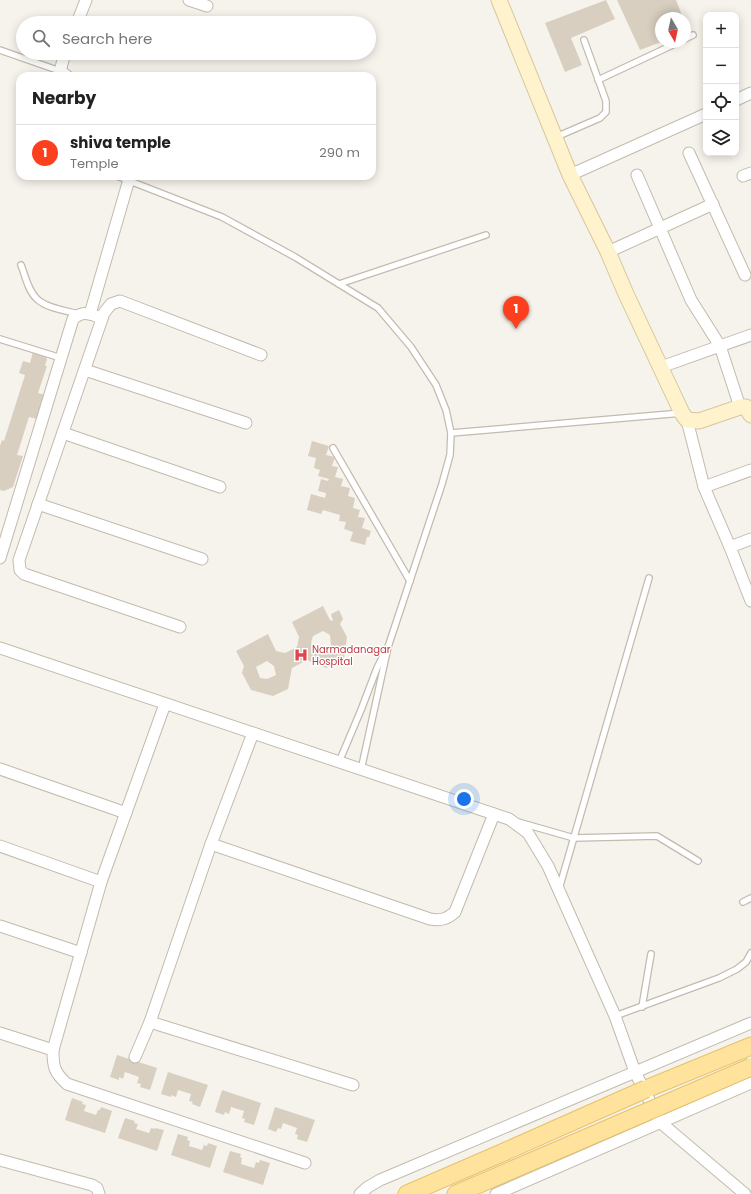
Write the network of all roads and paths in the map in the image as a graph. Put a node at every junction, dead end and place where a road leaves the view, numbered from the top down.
1 (86, 0) edge
2 (189, 0) edge
3 (499, 0) edge
4 (207, 6) dead end
5 (80, 16) edge
6 (584, 40) dead end
7 (666, 48) edge
8 (0, 50) edge
9 (16, 56) edge
10 (27, 60) edge
11 (65, 60) edge
12 (59, 72) edge
13 (64, 72) edge
14 (598, 80) junction
15 (751, 94) edge
16 (739, 99) edge
17 (703, 115) edge
18 (555, 138) junction
19 (689, 153) dead end
20 (570, 175) junction
21 (637, 175) dead end
22 (128, 180) edge
23 (134, 180) edge
24 (713, 204) junction
25 (661, 228) junction
26 (486, 234) dead end
27 (608, 252) junction
28 (21, 265) dead end
29 (745, 275) dead end
30 (339, 284) junction
31 (85, 314) junction
32 (102, 318) junction
33 (751, 335) edge
34 (0, 340) edge
35 (720, 346) junction
36 (261, 355) dead end
37 (61, 358) junction
38 (661, 368) junction
39 (85, 370) junction
40 (747, 408) edge
41 (684, 416) junction
42 (246, 423) dead end
43 (63, 433) junction
44 (451, 433) junction
45 (334, 448) dead end
46 (751, 470) edge
47 (220, 487) dead end
48 (704, 487) junction
49 (38, 504) junction
50 (751, 539) edge
51 (730, 547) junction
52 (0, 558) edge
53 (202, 559) dead end
54 (650, 578) dead end
55 (410, 581) junction
56 (751, 601) edge
57 (180, 627) dead end
58 (388, 646) junction
59 (0, 648) edge
60 (165, 704) junction
61 (253, 734) junction
62 (339, 762) junction
63 (0, 768) edge
64 (361, 770) junction
65 (126, 813) junction
66 (494, 814) junction
67 (509, 819) junction
68 (574, 838) junction
69 (211, 844) junction
70 (0, 846) edge
71 (698, 861) dead end
72 (101, 882) junction
73 (559, 890) junction
74 (751, 898) edge
75 (743, 902) dead end
76 (0, 926) edge
77 (81, 953) junction
78 (751, 953) edge
79 (651, 954) dead end
80 (642, 1007) junction
81 (615, 1016) junction
82 (150, 1022) junction
83 (751, 1023) edge
84 (0, 1033) edge
85 (751, 1046) edge
86 (53, 1050) junction
87 (135, 1057) dead end
88 (751, 1067) edge
89 (635, 1072) junction
90 (751, 1083) edge
91 (353, 1085) dead end
92 (660, 1122) junction
93 (0, 1160) edge
94 (305, 1163) dead end
95 (99, 1194) edge
96 (360, 1194) edge
97 (407, 1194) edge
98 (456, 1194) edge
99 (496, 1194) edge
100 (744, 1194) edge

1 - 5 street
2 - 4 street
3 - 18 main road
6 - 14 lane
7 - 14 lane
8 - 9 lane
10 - 12 lane
11 - 13 street
14 - 18 lane
15 - 16 street
17 - 20 street
18 - 20 main road
19 - 24 street
20 - 27 main road
21 - 25 street
22 - 31 street
23 - 30 lane
24 - 25 street
24 - 29 street
25 - 27 street
25 - 35 street
26 - 30 lane
27 - 38 main road
28 - 31 lane
30 - 44 lane
31 - 32 street
31 - 37 street
32 - 36 street
32 - 39 street
33 - 35 street
34 - 37 lane
35 - 38 street
35 - 40 street
37 - 52 street
38 - 41 main road
39 - 42 street
39 - 43 street
40 - 41 main road
41 - 44 lane
41 - 48 street
43 - 47 street
43 - 49 street
44 - 55 lane
45 - 55 lane
46 - 48 street
48 - 51 street
49 - 53 street
49 - 57 street
50 - 51 street
51 - 56 street
54 - 68 lane
55 - 58 lane
58 - 62 lane
58 - 64 lane
59 - 60 street
60 - 61 street
60 - 65 street
61 - 62 street
61 - 69 street
62 - 64 street
63 - 65 street
64 - 66 street
65 - 72 street
66 - 67 street
66 - 69 street
67 - 68 lane
67 - 73 street
68 - 71 lane
68 - 73 lane
69 - 82 street
70 - 72 street
72 - 77 street
73 - 81 street
74 - 75 lane
76 - 77 street
77 - 86 street
78 - 80 lane
79 - 80 lane
80 - 81 lane
81 - 89 street
82 - 87 street
82 - 91 street
83 - 89 street
84 - 86 street
85 - 97 main road, bridge
86 - 94 street
88 - 98 main road, bridge
89 - 92 street
89 - 96 street
90 - 92 street
92 - 99 street
92 - 100 street
93 - 95 street

